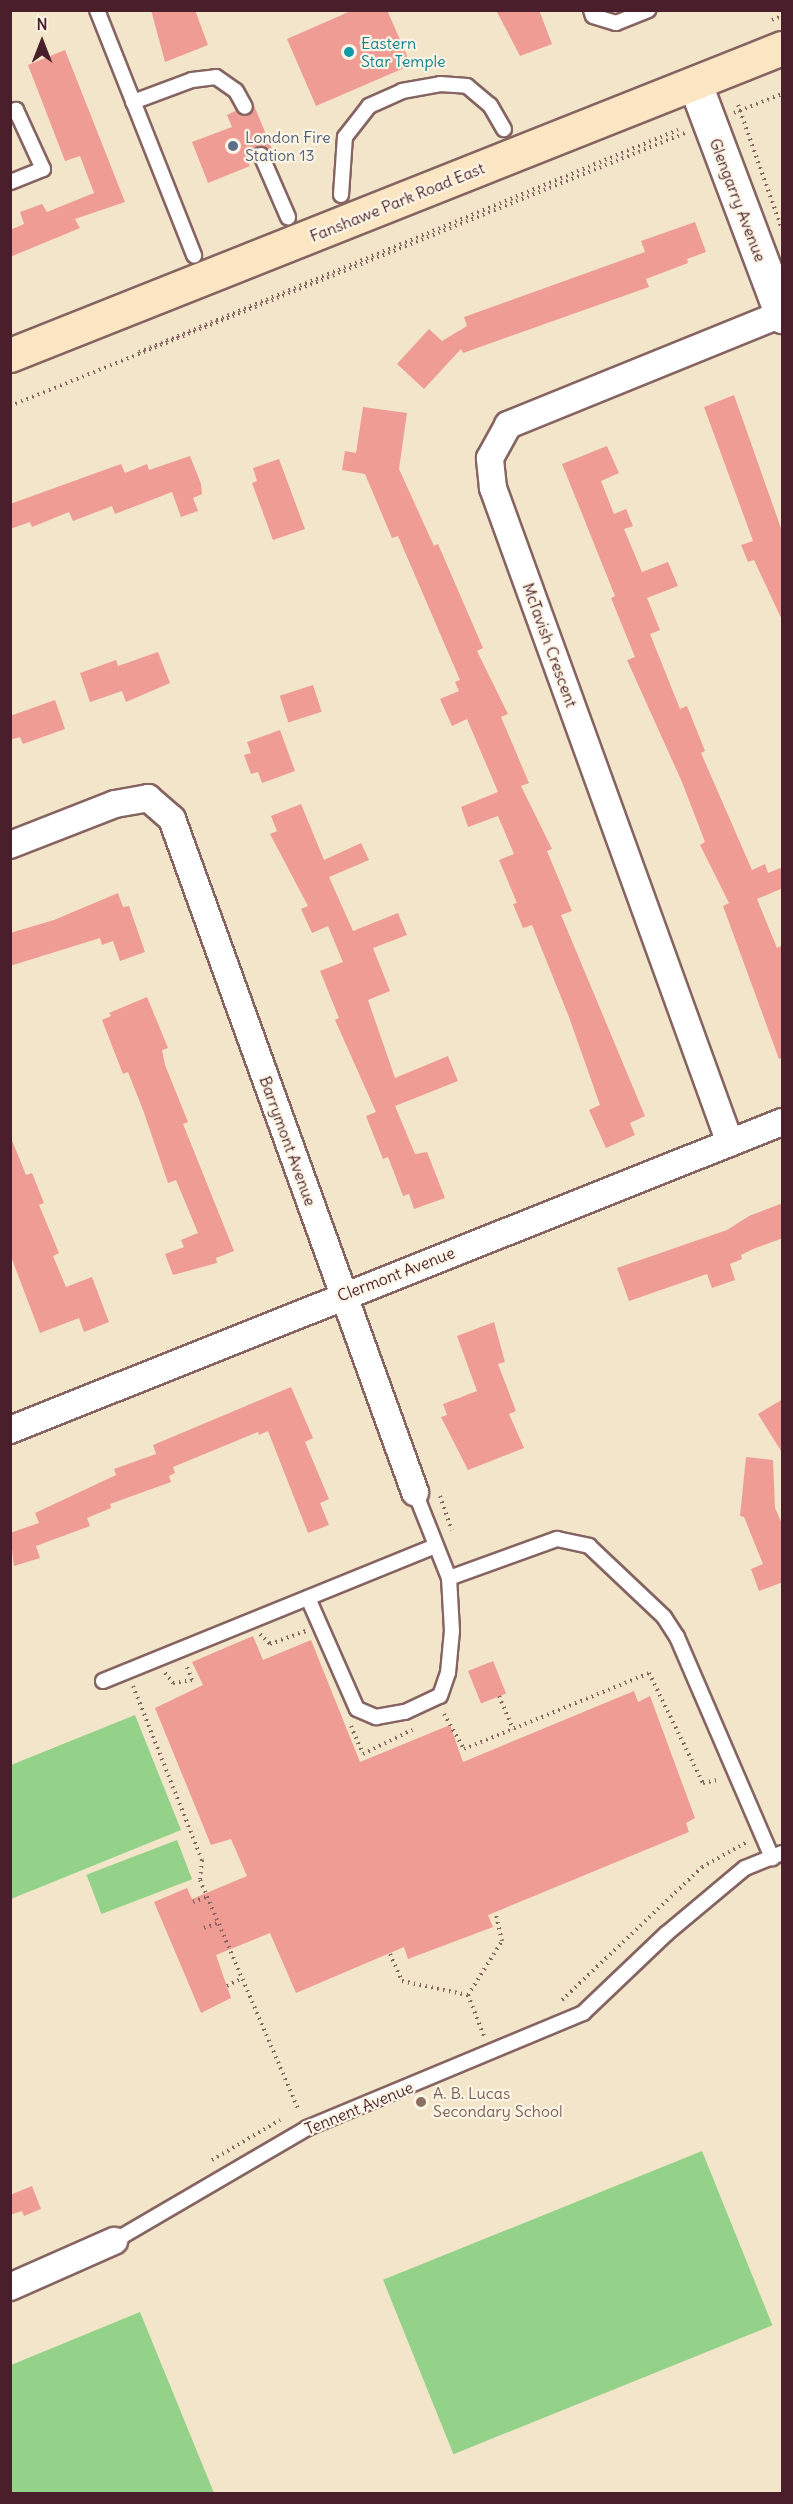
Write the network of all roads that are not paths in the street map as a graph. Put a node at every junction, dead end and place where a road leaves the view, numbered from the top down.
1 (97, 10) edge
2 (591, 10) edge
3 (649, 10) edge
4 (783, 48) edge
5 (695, 84) junction
6 (133, 102) junction
7 (245, 107) dead end
8 (10, 113) edge
9 (504, 129) dead end
10 (261, 155) dead end
11 (10, 182) edge
12 (341, 195) dead end
13 (288, 217) dead end
14 (194, 255) dead end
15 (782, 315) edge
16 (10, 355) edge
17 (10, 845) edge
18 (783, 1122) edge
19 (730, 1143) junction
20 (343, 1294) junction
21 (10, 1430) edge
22 (415, 1492) joint
23 (435, 1546) junction
24 (448, 1578) junction
25 (308, 1598) junction
26 (103, 1681) dead end
27 (777, 1855) edge
28 (114, 2241) joint
29 (10, 2287) edge

1 - 6 lane
2 - 3 lane
4 - 5 main road, Fanshawe Park Road East
5 - 15 street, Glengarry Avenue
5 - 16 main road, Fanshawe Park Road East
6 - 7 lane
6 - 14 lane
8 - 11 lane
9 - 12 lane
10 - 13 lane
15 - 19 street, McTavish Crescent
17 - 20 street, Barrymont Avenue
18 - 19 street, Clermont Avenue
19 - 20 street, Clermont Avenue
20 - 21 street, Clermont Avenue
20 - 22 street, Barrymont Avenue
22 - 23 lane
23 - 24 lane
23 - 25 lane
24 - 25 lane
24 - 27 lane
25 - 26 lane
27 - 28 lane, Tennent Avenue
28 - 29 street, Tennent Avenue

